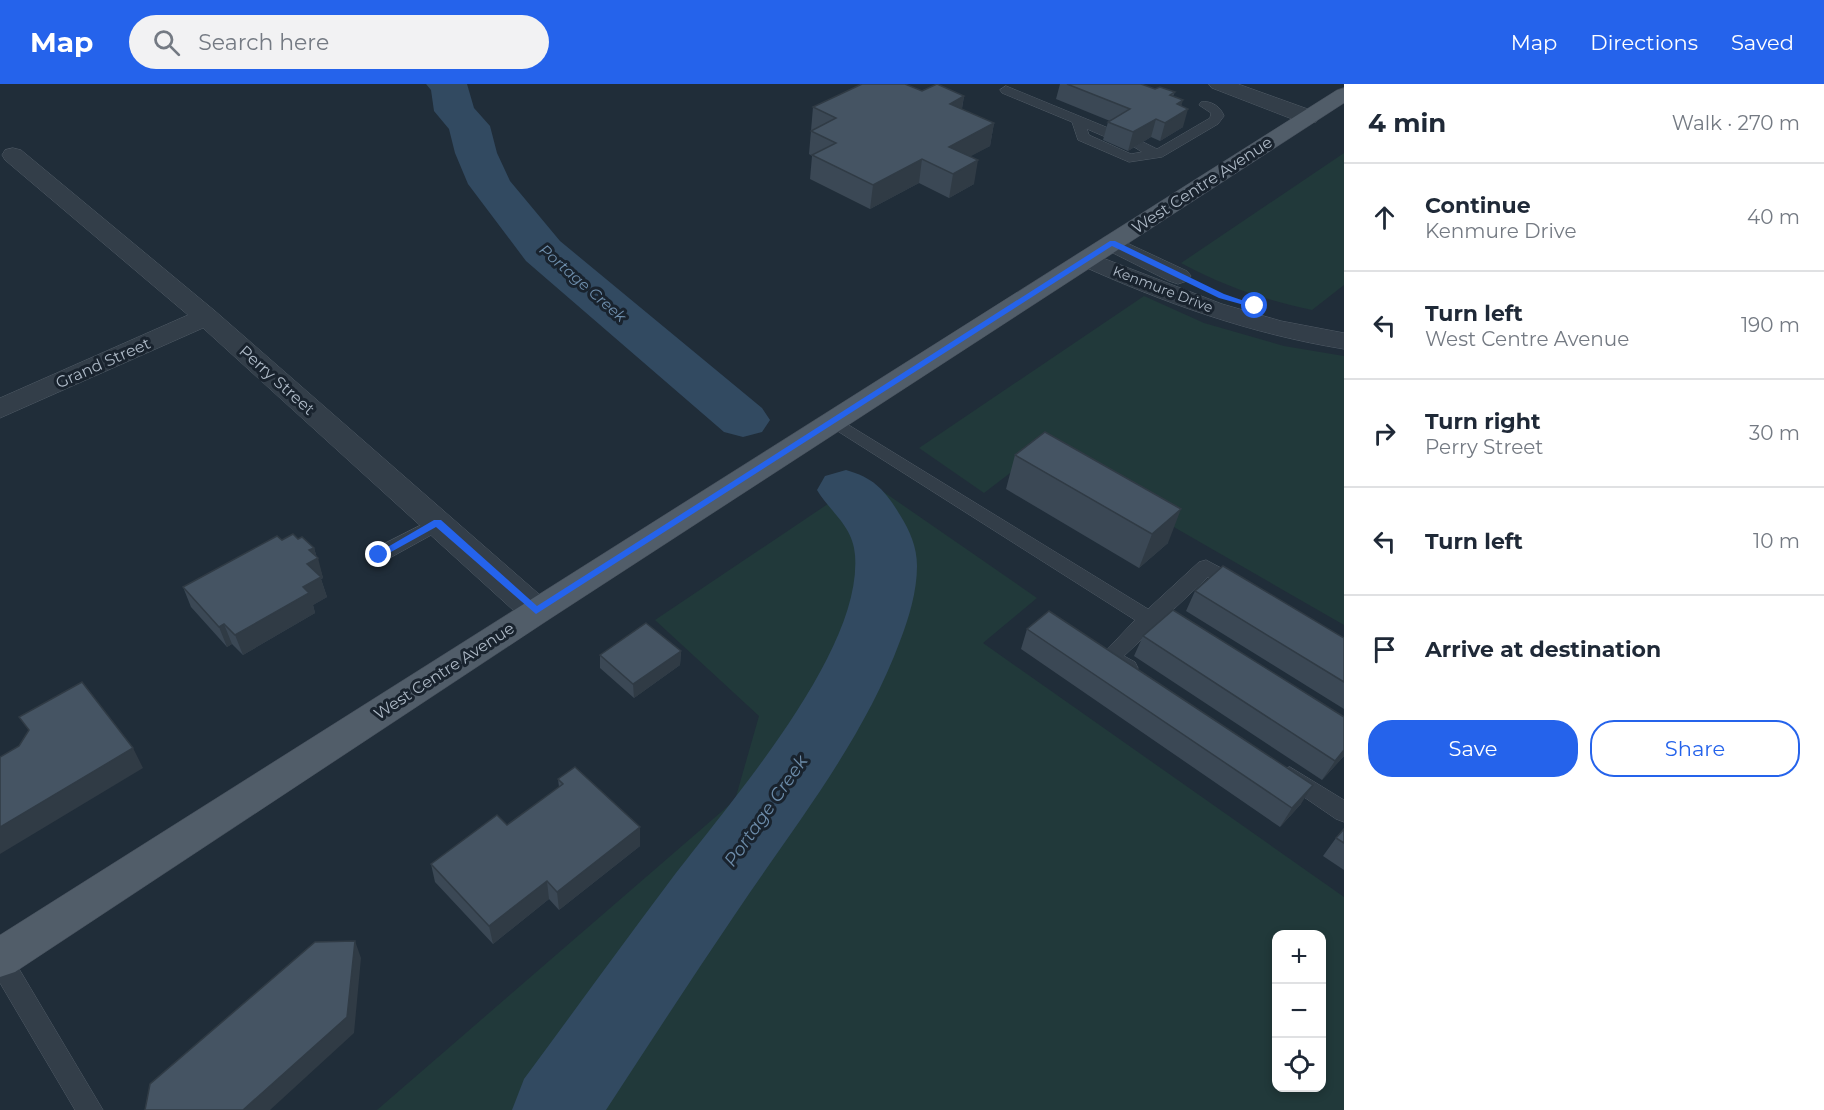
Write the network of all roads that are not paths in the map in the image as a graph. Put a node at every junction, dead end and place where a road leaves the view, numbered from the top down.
1 (1219, 84) edge
2 (1269, 84) edge
3 (1006, 90) dead end
4 (1205, 105) dead end
5 (1326, 106) edge
6 (1078, 120) junction
7 (1113, 135) edge
8 (1138, 145) edge
9 (1157, 154) junction
10 (13, 155) dead end
11 (1100, 251) junction
12 (206, 317) junction
13 (1344, 321) edge
14 (1344, 341) edge
15 (0, 409) edge
16 (834, 421) junction
17 (437, 523) junction
18 (379, 555) dead end
19 (1255, 596) edge
20 (536, 611) junction
21 (1154, 615) junction
22 (1179, 622) edge
23 (1149, 683) edge
24 (1276, 766) edge
25 (1344, 812) edge
26 (0, 959) edge
27 (90, 1110) edge

1 - 5 street
2 - 5 street
3 - 6 lane
4 - 9 lane
5 - 11 main road, West Centre Avenue
6 - 7 lane
6 - 9 lane
8 - 9 lane
10 - 12 street, Perry Street
11 - 13 street, Kenmure Drive
11 - 14 street, Kenmure Drive
11 - 16 main road, West Centre Avenue
12 - 15 street, Grand Street
12 - 17 street, Perry Street
16 - 20 main road, West Centre Avenue
16 - 21 lane
17 - 18 lane
17 - 20 street, Perry Street
19 - 21 lane
20 - 26 main road, West Centre Avenue
21 - 22 lane
21 - 23 lane
24 - 25 lane
26 - 27 lane

